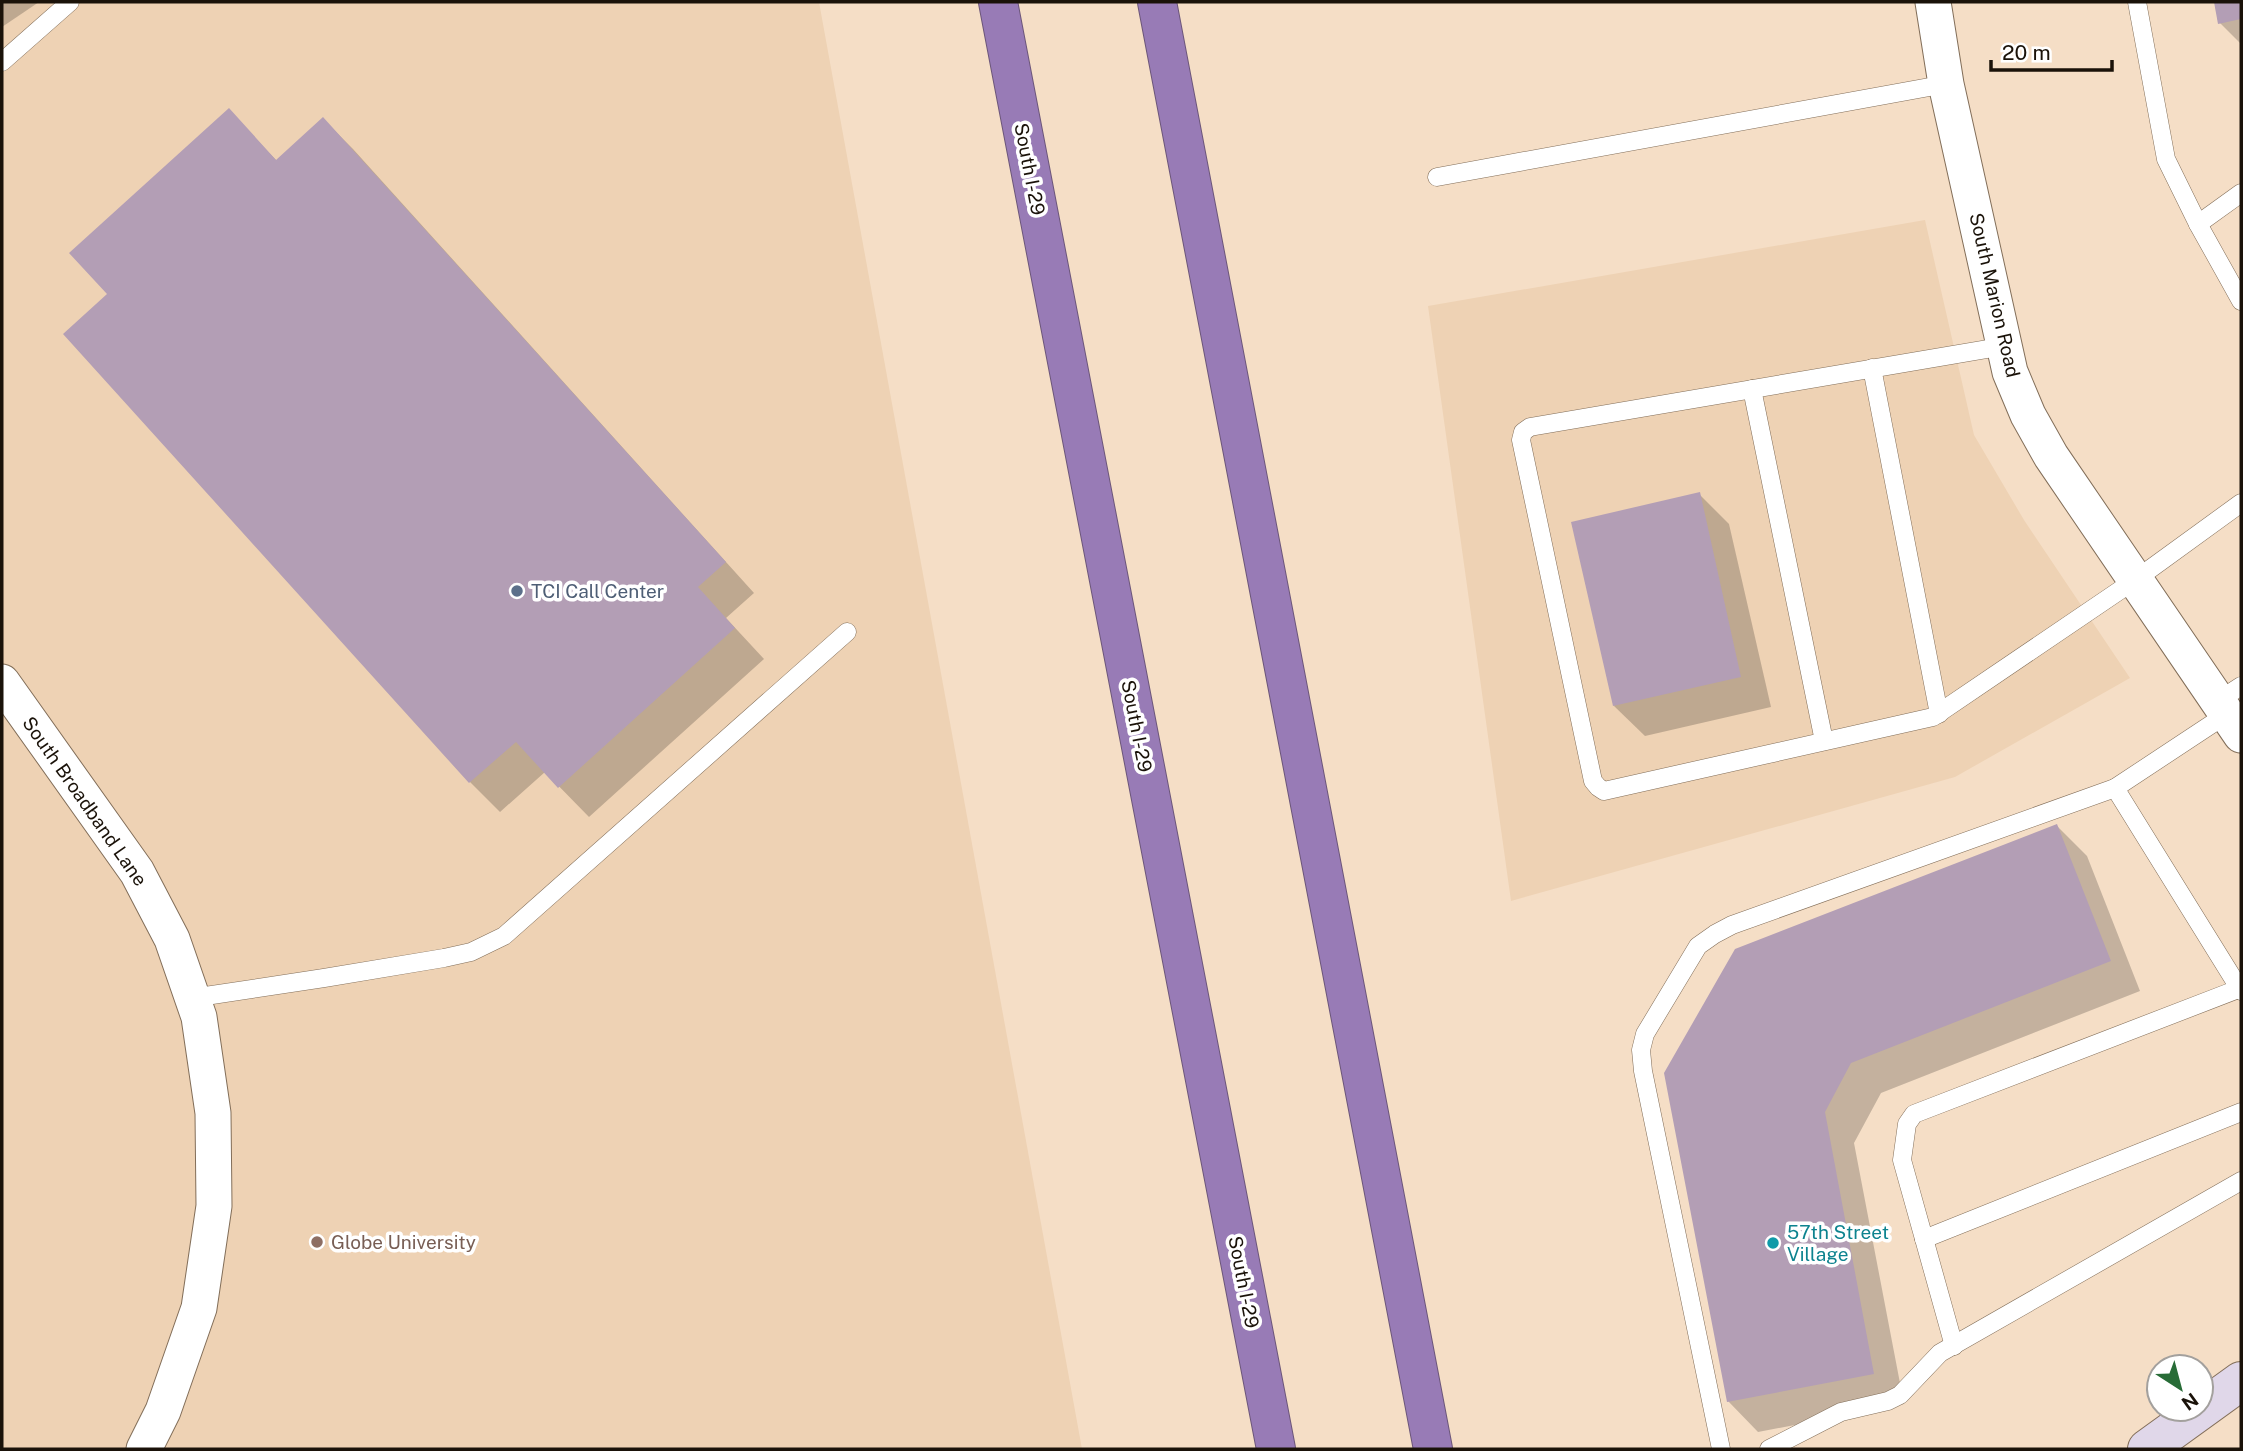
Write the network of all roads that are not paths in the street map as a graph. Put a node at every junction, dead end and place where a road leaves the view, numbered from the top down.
1 (70, 2) edge
2 (998, 2) edge
3 (1157, 2) edge
4 (1933, 2) edge
5 (2137, 2) edge
6 (2, 62) edge
7 (1947, 84) junction
8 (1437, 177) dead end
9 (2241, 193) edge
10 (2198, 224) junction
11 (2241, 301) edge
12 (2005, 346) junction
13 (1872, 368) junction
14 (1752, 389) junction
15 (2241, 503) edge
16 (2135, 579) junction
17 (847, 632) dead end
18 (2, 682) edge
19 (2232, 709) edge
20 (1939, 713) junction
21 (1824, 741) junction
22 (2115, 788) junction
23 (2241, 989) edge
24 (192, 998) junction
25 (2241, 1112) edge
26 (2241, 1181) edge
27 (1924, 1239) junction
28 (1954, 1346) junction
29 (2241, 1381) edge
30 (144, 1449) edge
31 (1276, 1449) edge
32 (1433, 1449) edge
33 (1721, 1449) edge
34 (1769, 1449) edge
35 (2147, 1449) edge

1 - 6 lane
2 - 31 highway, South I-29
3 - 32 highway
4 - 7 street, South Marion Road
5 - 10 lane
7 - 8 lane
7 - 12 street, South Marion Road
9 - 10 lane
10 - 11 lane
12 - 13 lane
12 - 16 street, South Marion Road
13 - 14 lane
13 - 20 lane
14 - 21 lane
14 - 21 lane
15 - 16 lane
16 - 19 street, South Marion Road
16 - 20 lane
17 - 24 lane
18 - 24 street, South Broadband Lane
19 - 22 lane
20 - 21 lane
22 - 23 lane
22 - 33 lane
23 - 27 lane
24 - 30 street, South Broadband Lane
25 - 27 lane
26 - 28 lane
27 - 28 lane
28 - 34 lane
29 - 35 main road

